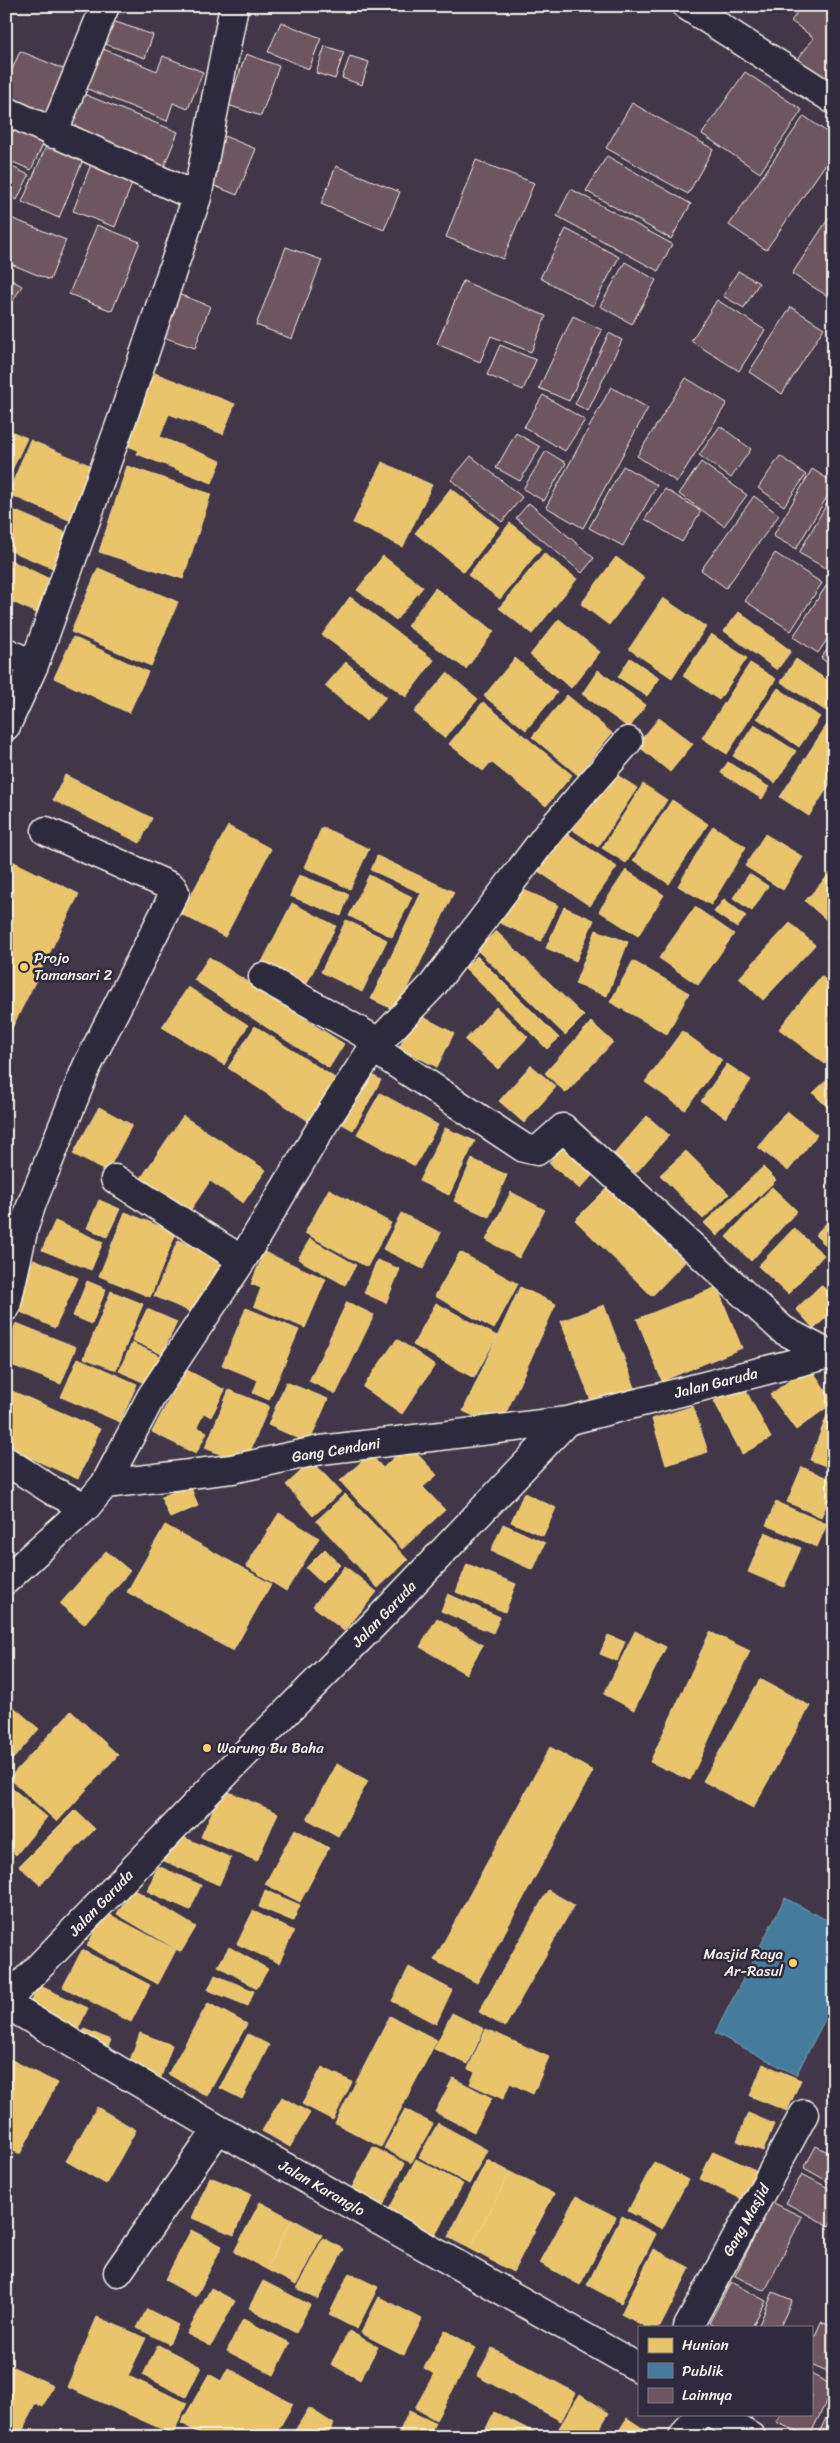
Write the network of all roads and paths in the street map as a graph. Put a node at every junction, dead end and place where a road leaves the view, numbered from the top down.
1 (105, 6) edge
2 (234, 6) edge
3 (687, 6) edge
4 (834, 100) edge
5 (6, 111) edge
6 (53, 134) junction
7 (197, 197) junction
8 (6, 652) edge
9 (34, 665) junction
10 (6, 726) edge
11 (628, 741) dead end
12 (46, 831) dead end
13 (263, 977) dead end
14 (376, 1045) junction
15 (115, 1179) dead end
16 (12, 1245) edge
17 (242, 1260) junction
18 (6, 1307) edge
19 (833, 1355) edge
20 (567, 1421) junction
21 (6, 1461) edge
22 (105, 1484) junction
23 (86, 1507) junction
24 (6, 1580) edge
25 (6, 2002) edge
26 (804, 2114) dead end
27 (218, 2129) junction
28 (118, 2272) dead end
29 (689, 2326) edge
30 (638, 2367) edge
31 (698, 2416) edge
32 (715, 2416) edge
33 (683, 2437) edge
34 (751, 2437) edge

1 - 6 street
2 - 7 street
3 - 4 street
5 - 6 street
6 - 7 street
7 - 9 street
8 - 9 street
9 - 10 street
11 - 14 street
12 - 16 street
13 - 14 street
14 - 17 street
14 - 19 street
15 - 17 street
16 - 18 street
17 - 22 street
19 - 20 street, Jalan Garuda
20 - 22 street, Gang Cendani
20 - 25 street, Jalan Garuda
21 - 23 street
22 - 23 street
23 - 24 street
25 - 27 street, Jalan Karanglo
26 - 29 street, Gang Masjid
27 - 28 street
27 - 30 street, Jalan Karanglo
31 - 33 street
32 - 34 street

